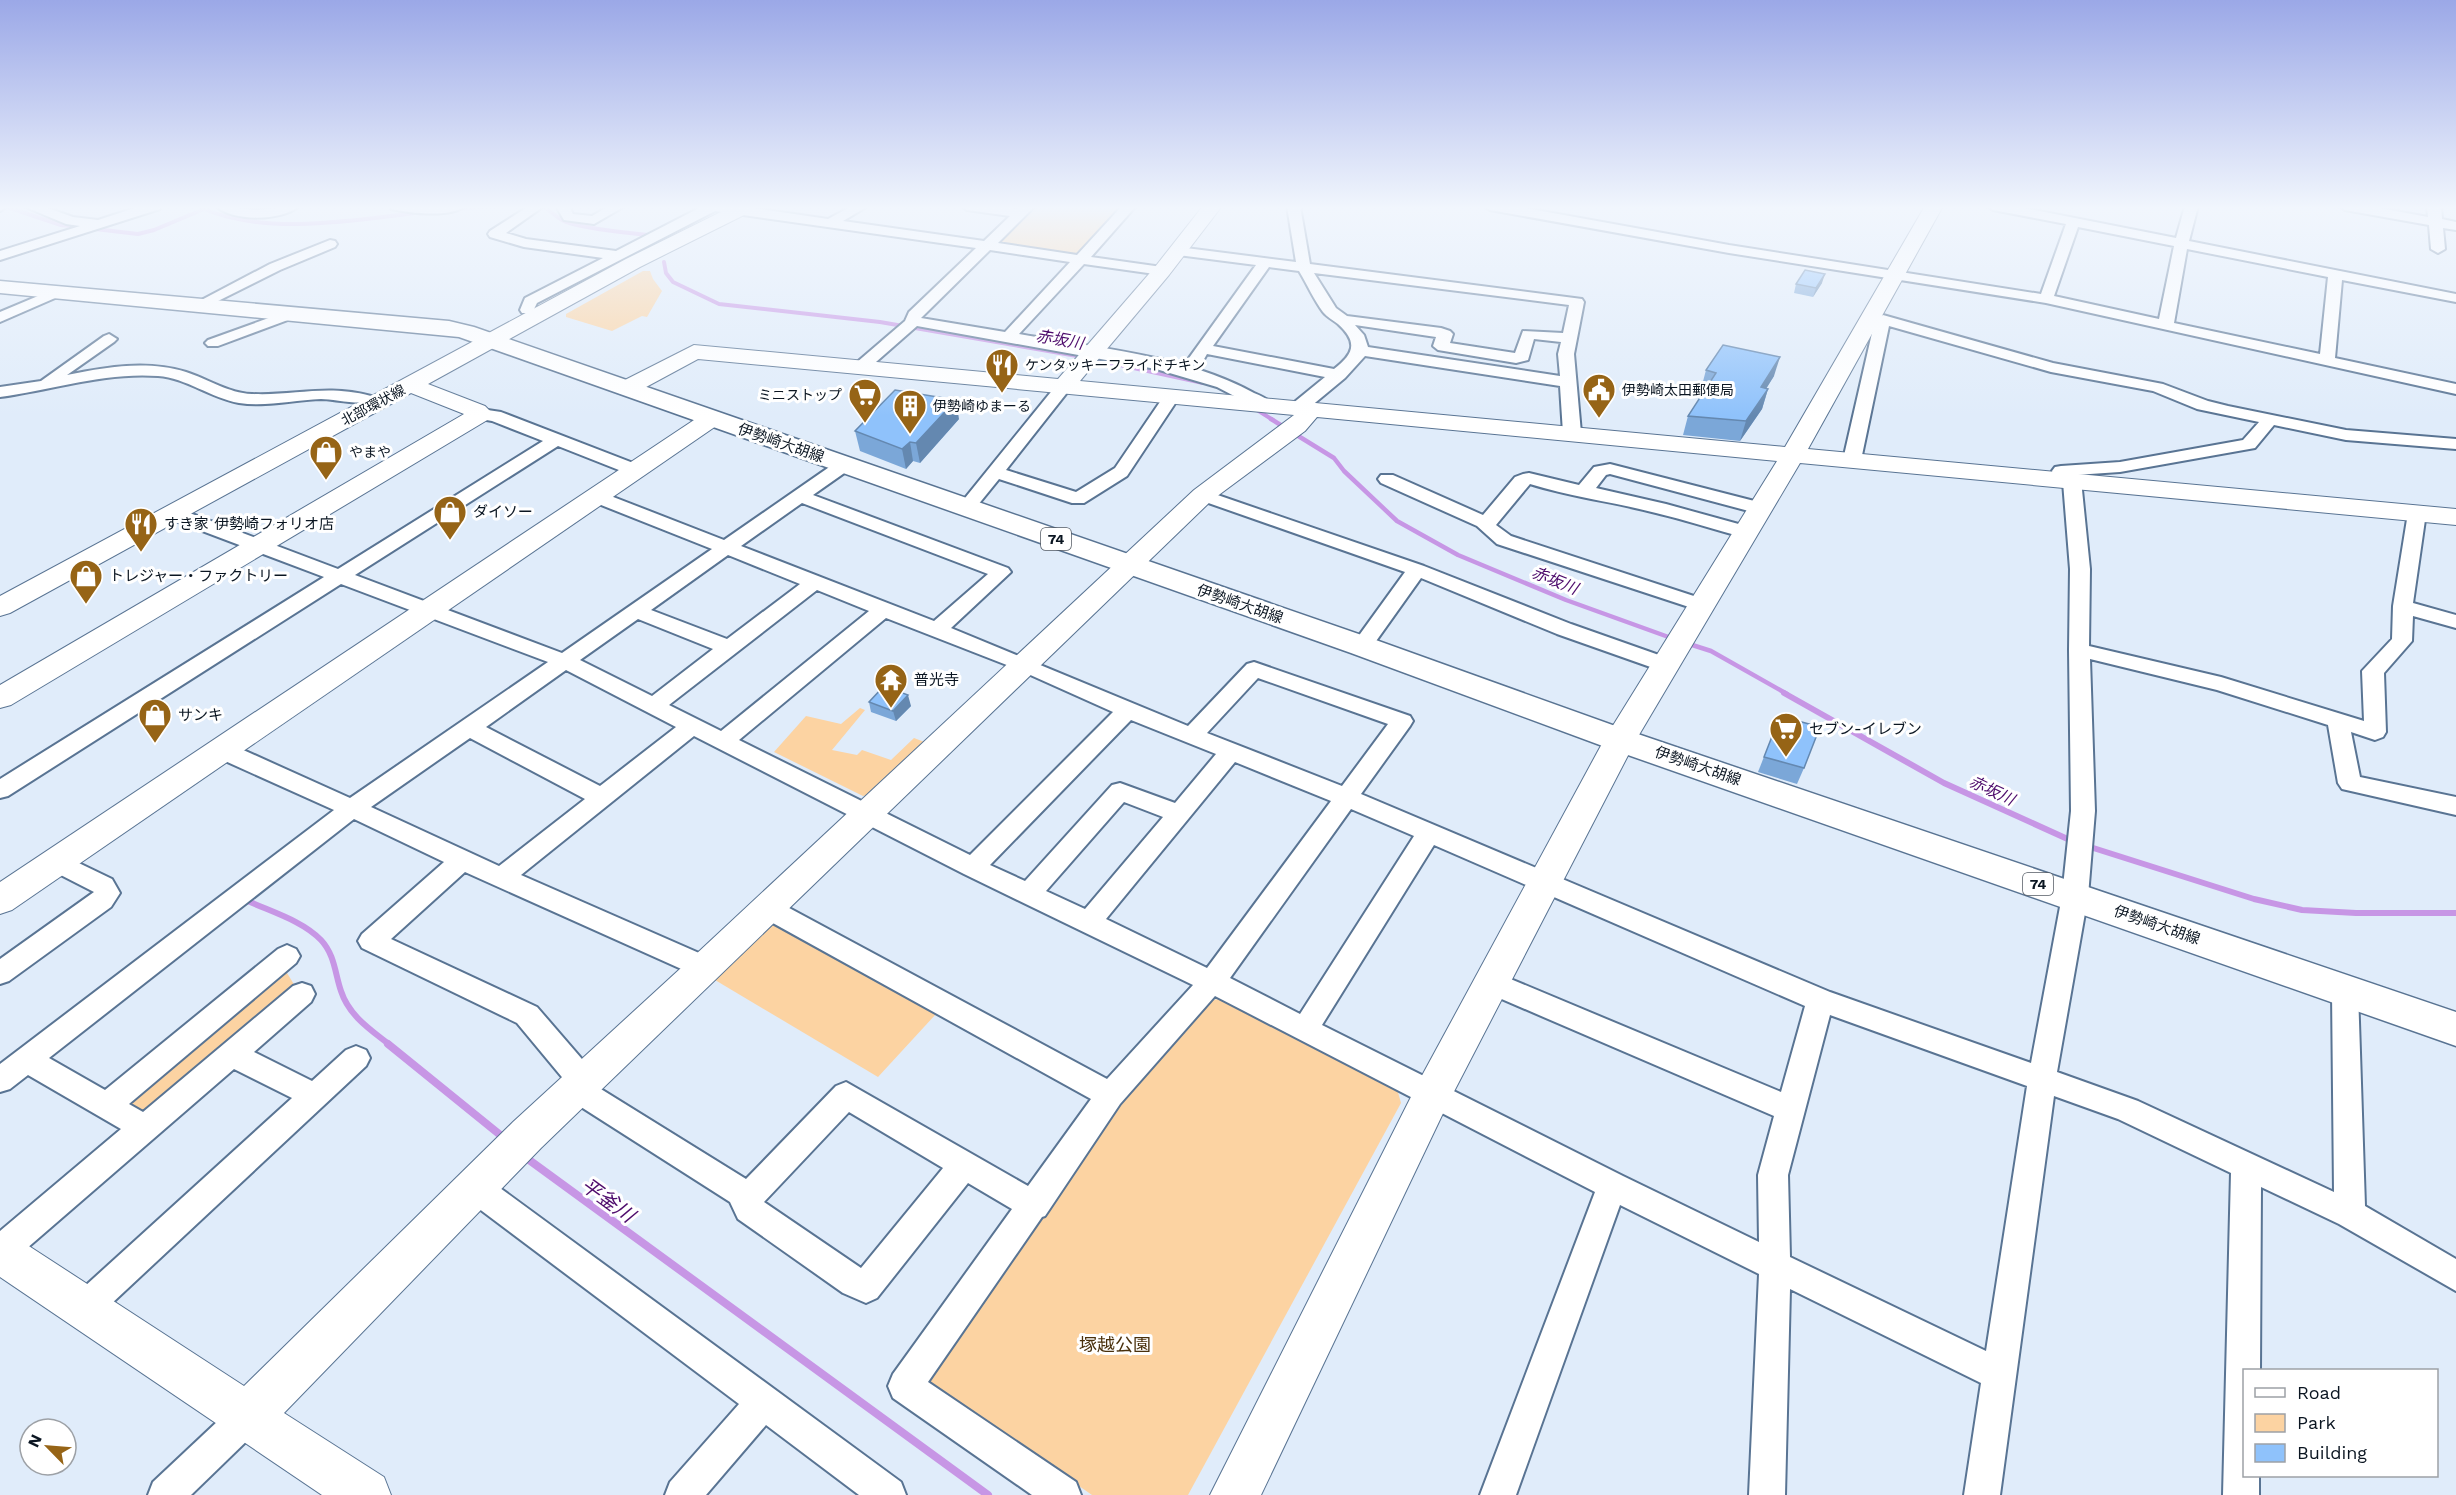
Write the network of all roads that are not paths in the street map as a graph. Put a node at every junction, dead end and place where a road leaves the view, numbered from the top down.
1 (257, 276) edge
2 (577, 276) edge
3 (591, 276) edge
4 (608, 276) edge
5 (955, 276) edge
6 (1065, 276) edge
7 (1158, 276) edge
8 (1255, 276) edge
9 (1309, 276) edge
10 (1375, 276) edge
11 (1892, 276) edge
12 (1904, 276) edge
13 (2054, 276) edge
14 (2175, 276) edge
15 (2335, 276) edge
16 (2344, 276) edge
17 (0, 286) edge
18 (57, 292) junction
19 (2456, 298) edge
20 (2046, 299) junction
21 (199, 305) junction
22 (526, 310) junction
23 (291, 314) junction
24 (0, 317) edge
25 (914, 321) junction
26 (1344, 321) junction
27 (2166, 324) junction
28 (1009, 336) junction
29 (1571, 338) junction
30 (109, 339) dead end
31 (485, 339) junction
32 (213, 343) dead end
33 (1204, 349) junction
34 (1360, 351) junction
35 (1088, 358) junction
36 (2327, 360) junction
37 (862, 366) junction
38 (1186, 371) junction
39 (1339, 375) junction
40 (1568, 382) junction
41 (46, 383) junction
42 (410, 385) junction
43 (1065, 385) junction
44 (627, 388) junction
45 (2456, 389) edge
46 (0, 392) edge
47 (1172, 396) junction
48 (365, 399) junction
49 (1264, 405) junction
50 (481, 414) junction
51 (711, 419) junction
52 (2271, 419) junction
53 (1298, 420) junction
54 (1572, 433) junction
55 (556, 440) junction
56 (2456, 444) edge
57 (1793, 454) junction
58 (1852, 460) junction
59 (843, 465) junction
60 (635, 470) junction
61 (997, 472) junction
62 (1387, 479) dead end
63 (2066, 479) junction
64 (1584, 491) junction
65 (1203, 495) junction
66 (597, 496) junction
67 (800, 496) junction
68 (967, 507) junction
69 (1761, 508) junction
70 (172, 513) junction
71 (2417, 513) junction
72 (2456, 517) edge
73 (1486, 523) junction
74 (1746, 532) junction
75 (258, 546) junction
76 (728, 547) junction
77 (1130, 565) junction
78 (1417, 570) junction
79 (339, 576) junction
80 (815, 582) junction
81 (0, 592) edge
82 (1702, 604) junction
83 (2403, 606) junction
84 (0, 607) edge
85 (428, 610) junction
86 (883, 610) junction
87 (636, 611) junction
88 (2456, 622) edge
89 (937, 630) junction
90 (1362, 646) junction
91 (729, 648) junction
92 (2079, 650) junction
93 (564, 661) junction
94 (1024, 664) junction
95 (1666, 665) junction
96 (0, 698) edge
97 (653, 706) junction
98 (1128, 710) junction
99 (2338, 721) junction
100 (692, 726) junction
101 (469, 728) junction
102 (1192, 735) junction
103 (1620, 740) junction
104 (723, 741) junction
105 (222, 750) junction
106 (1231, 752) junction
107 (0, 790) edge
108 (601, 797) junction
109 (1345, 797) junction
110 (2456, 806) edge
111 (352, 807) junction
112 (867, 813) junction
113 (1179, 814) junction
114 (1430, 833) junction
115 (462, 860) junction
116 (58, 862) junction
117 (974, 867) junction
118 (501, 878) junction
119 (1546, 883) junction
120 (2076, 883) junction
121 (1028, 894) junction
122 (0, 900) edge
123 (769, 909) junction
124 (1088, 923) junction
125 (287, 956) dead end
126 (706, 968) junction
127 (0, 973) edge
128 (1212, 982) junction
129 (1491, 983) junction
130 (2345, 992) junction
131 (302, 994) dead end
132 (1820, 1000) junction
133 (1305, 1029) junction
134 (2456, 1029) edge
135 (231, 1054) junction
136 (356, 1058) dead end
137 (26, 1059) junction
138 (2042, 1078) junction
139 (0, 1080) edge
140 (580, 1085) junction
141 (1110, 1095) junction
142 (1432, 1095) junction
143 (315, 1096) junction
144 (106, 1107) junction
145 (1789, 1109) junction
146 (145, 1128) junction
147 (2246, 1164) junction
148 (964, 1166) junction
149 (481, 1181) junction
150 (1612, 1186) junction
151 (745, 1201) junction
152 (1034, 1206) junction
153 (2350, 1214) junction
154 (0, 1252) edge
155 (1775, 1267) junction
156 (2456, 1276) edge
157 (84, 1308) junction
158 (1998, 1374) junction
159 (763, 1402) junction
160 (247, 1417) junction
161 (166, 1495) edge
162 (366, 1495) edge
163 (683, 1495) edge
164 (888, 1495) edge
165 (1063, 1495) edge
166 (1235, 1495) edge
167 (1498, 1495) edge
168 (1767, 1495) edge
169 (1982, 1495) edge
170 (2241, 1495) edge

1 - 21 street
2 - 22 street
3 - 22 street, 北部環状線
4 - 31 street, 北部環状線
5 - 25 street
6 - 28 street
7 - 35 street
8 - 33 street
9 - 26 street
10 - 29 street
11 - 57 street
12 - 20 street
13 - 20 street
14 - 27 street
15 - 36 street
16 - 19 street
17 - 18 main road, 伊勢崎大胡線 / 74
18 - 21 main road, 伊勢崎大胡線 / 74
18 - 24 street
20 - 27 street
21 - 23 main road, 伊勢崎大胡線 / 74
22 - 31 street, 北部環状線
23 - 31 main road, 伊勢崎大胡線 / 74
23 - 32 street
25 - 28 street
25 - 37 street
26 - 29 street
26 - 34 street
27 - 36 street
28 - 35 street
29 - 40 street
30 - 41 street
31 - 42 street, 北部環状線
31 - 44 main road, 伊勢崎大胡線 / 74
31 - 48 street, 北部環状線
33 - 38 street
33 - 39 street
34 - 39 street
34 - 40 street
35 - 38 street
35 - 43 street
36 - 45 street
37 - 43 street
37 - 44 street
38 - 49 street
39 - 53 street
40 - 54 street
41 - 46 street
41 - 48 street
42 - 50 street
42 - 70 street, 北部環状線
43 - 47 street
43 - 61 street
44 - 51 main road, 伊勢崎大胡線 / 74
47 - 49 street
47 - 61 street
48 - 81 street, 北部環状線
49 - 53 street
50 - 55 street
50 - 75 street
51 - 59 main road, 伊勢崎大胡線 / 74
51 - 60 street
52 - 56 street
52 - 58 street
52 - 63 street
53 - 54 street
53 - 65 street
54 - 57 street
55 - 60 street
55 - 79 street
57 - 58 street
57 - 69 street
58 - 63 street
59 - 67 street
59 - 68 main road, 伊勢崎大胡線 / 74
60 - 66 street
61 - 68 street
62 - 73 street
63 - 71 street
63 - 92 street
64 - 69 street
64 - 73 street
64 - 74 street
65 - 77 street
65 - 78 street
66 - 76 street
66 - 85 street
67 - 76 street
67 - 89 street
68 - 77 main road, 伊勢崎大胡線 / 74
69 - 74 street
70 - 75 street
70 - 84 street, 北部環状線
71 - 72 street
71 - 83 street
73 - 82 street
74 - 82 street
75 - 79 street
75 - 96 street
76 - 80 street
76 - 87 street
77 - 90 main road, 伊勢崎大胡線 / 74
77 - 94 street
78 - 90 street
78 - 95 street
79 - 85 street
79 - 107 street
80 - 86 street
80 - 91 street
82 - 95 street
83 - 88 street
83 - 99 street
85 - 93 street
85 - 105 street
86 - 89 street
86 - 104 street
87 - 91 street
87 - 93 street
89 - 94 street
90 - 103 main road, 伊勢崎大胡線 / 74
91 - 97 street
92 - 99 street
92 - 120 street
93 - 97 street
93 - 101 street
94 - 98 street
94 - 112 street
95 - 103 street
97 - 100 street
98 - 102 street
98 - 117 street
99 - 110 street
100 - 104 street
100 - 108 street
101 - 108 street
101 - 111 street
102 - 106 street
102 - 109 street
103 - 119 street
103 - 120 main road, 伊勢崎大胡線 / 74
104 - 112 street
105 - 111 street
105 - 116 street
106 - 109 street
106 - 113 street
108 - 118 street
109 - 114 street
109 - 128 street
111 - 115 street
111 - 137 street
112 - 117 street
112 - 123 street
113 - 121 street
113 - 124 street
114 - 119 street
114 - 133 street
115 - 118 street
115 - 140 street
116 - 122 street
116 - 127 street
117 - 121 street
118 - 126 street
119 - 129 street
119 - 132 street
120 - 130 main road, 伊勢崎大胡線 / 74
120 - 138 street
121 - 124 street
123 - 126 street
123 - 141 street
124 - 128 street
125 - 144 street
126 - 140 street
128 - 133 street
128 - 141 street
129 - 142 street
129 - 145 street
130 - 134 main road, 伊勢崎大胡線 / 74
130 - 153 street
131 - 135 street
132 - 138 street
132 - 145 street
133 - 142 street
135 - 143 street
135 - 146 street
136 - 143 street
137 - 139 street
137 - 144 street
138 - 147 street
138 - 158 street
140 - 149 street
140 - 151 street
141 - 152 street
142 - 150 street
142 - 166 street
143 - 157 street
144 - 146 street
145 - 155 street
146 - 154 street
147 - 153 street
147 - 170 street
148 - 151 street
148 - 151 street
148 - 152 street
149 - 159 street
149 - 160 street
150 - 155 street
150 - 167 street
152 - 165 street
153 - 156 street
154 - 157 street
155 - 158 street
155 - 168 street
157 - 160 street
158 - 169 street
159 - 163 street
159 - 164 street
160 - 161 street
160 - 162 street

